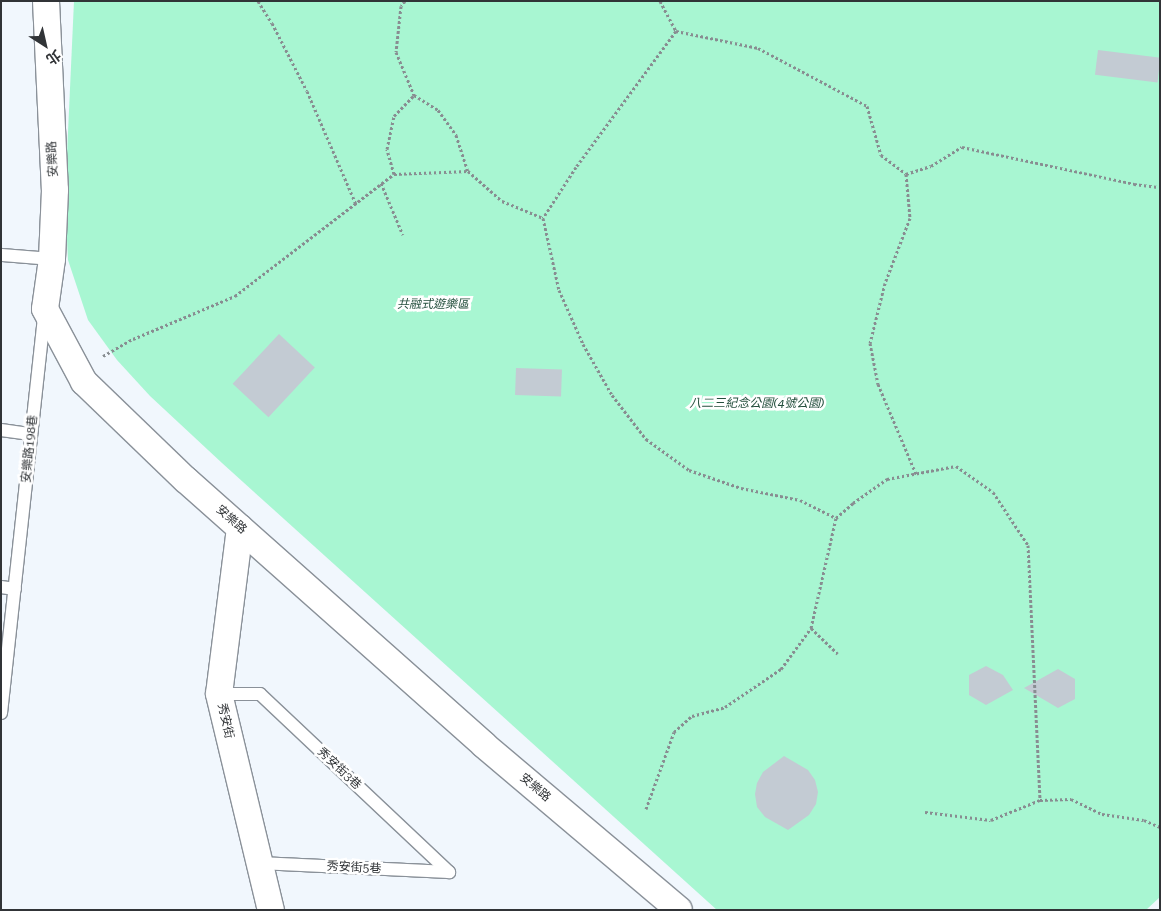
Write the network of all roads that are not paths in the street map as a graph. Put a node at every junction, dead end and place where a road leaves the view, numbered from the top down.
1 (46, 1) edge
2 (1, 255) edge
3 (52, 259) junction
4 (45, 309) junction
5 (1, 430) edge
6 (31, 434) junction
7 (240, 528) junction
8 (1, 587) edge
9 (15, 589) junction
10 (219, 694) junction
11 (1, 713) edge
12 (259, 863) junction
13 (449, 872) joint
14 (270, 910) edge
15 (679, 910) edge

1 - 3 street, 安樂路
2 - 3 lane
3 - 4 street, 安樂路
4 - 6 lane, 安樂路198巷
4 - 7 street, 安樂路
5 - 6 lane
6 - 9 lane, 安樂路198巷
7 - 10 street, 秀安街
7 - 15 street, 安樂路
8 - 9 lane
9 - 11 lane, 安樂路198巷
10 - 12 street, 秀安街
10 - 13 lane, 秀安街3巷
12 - 13 lane, 秀安街5巷
12 - 14 street, 秀安街

